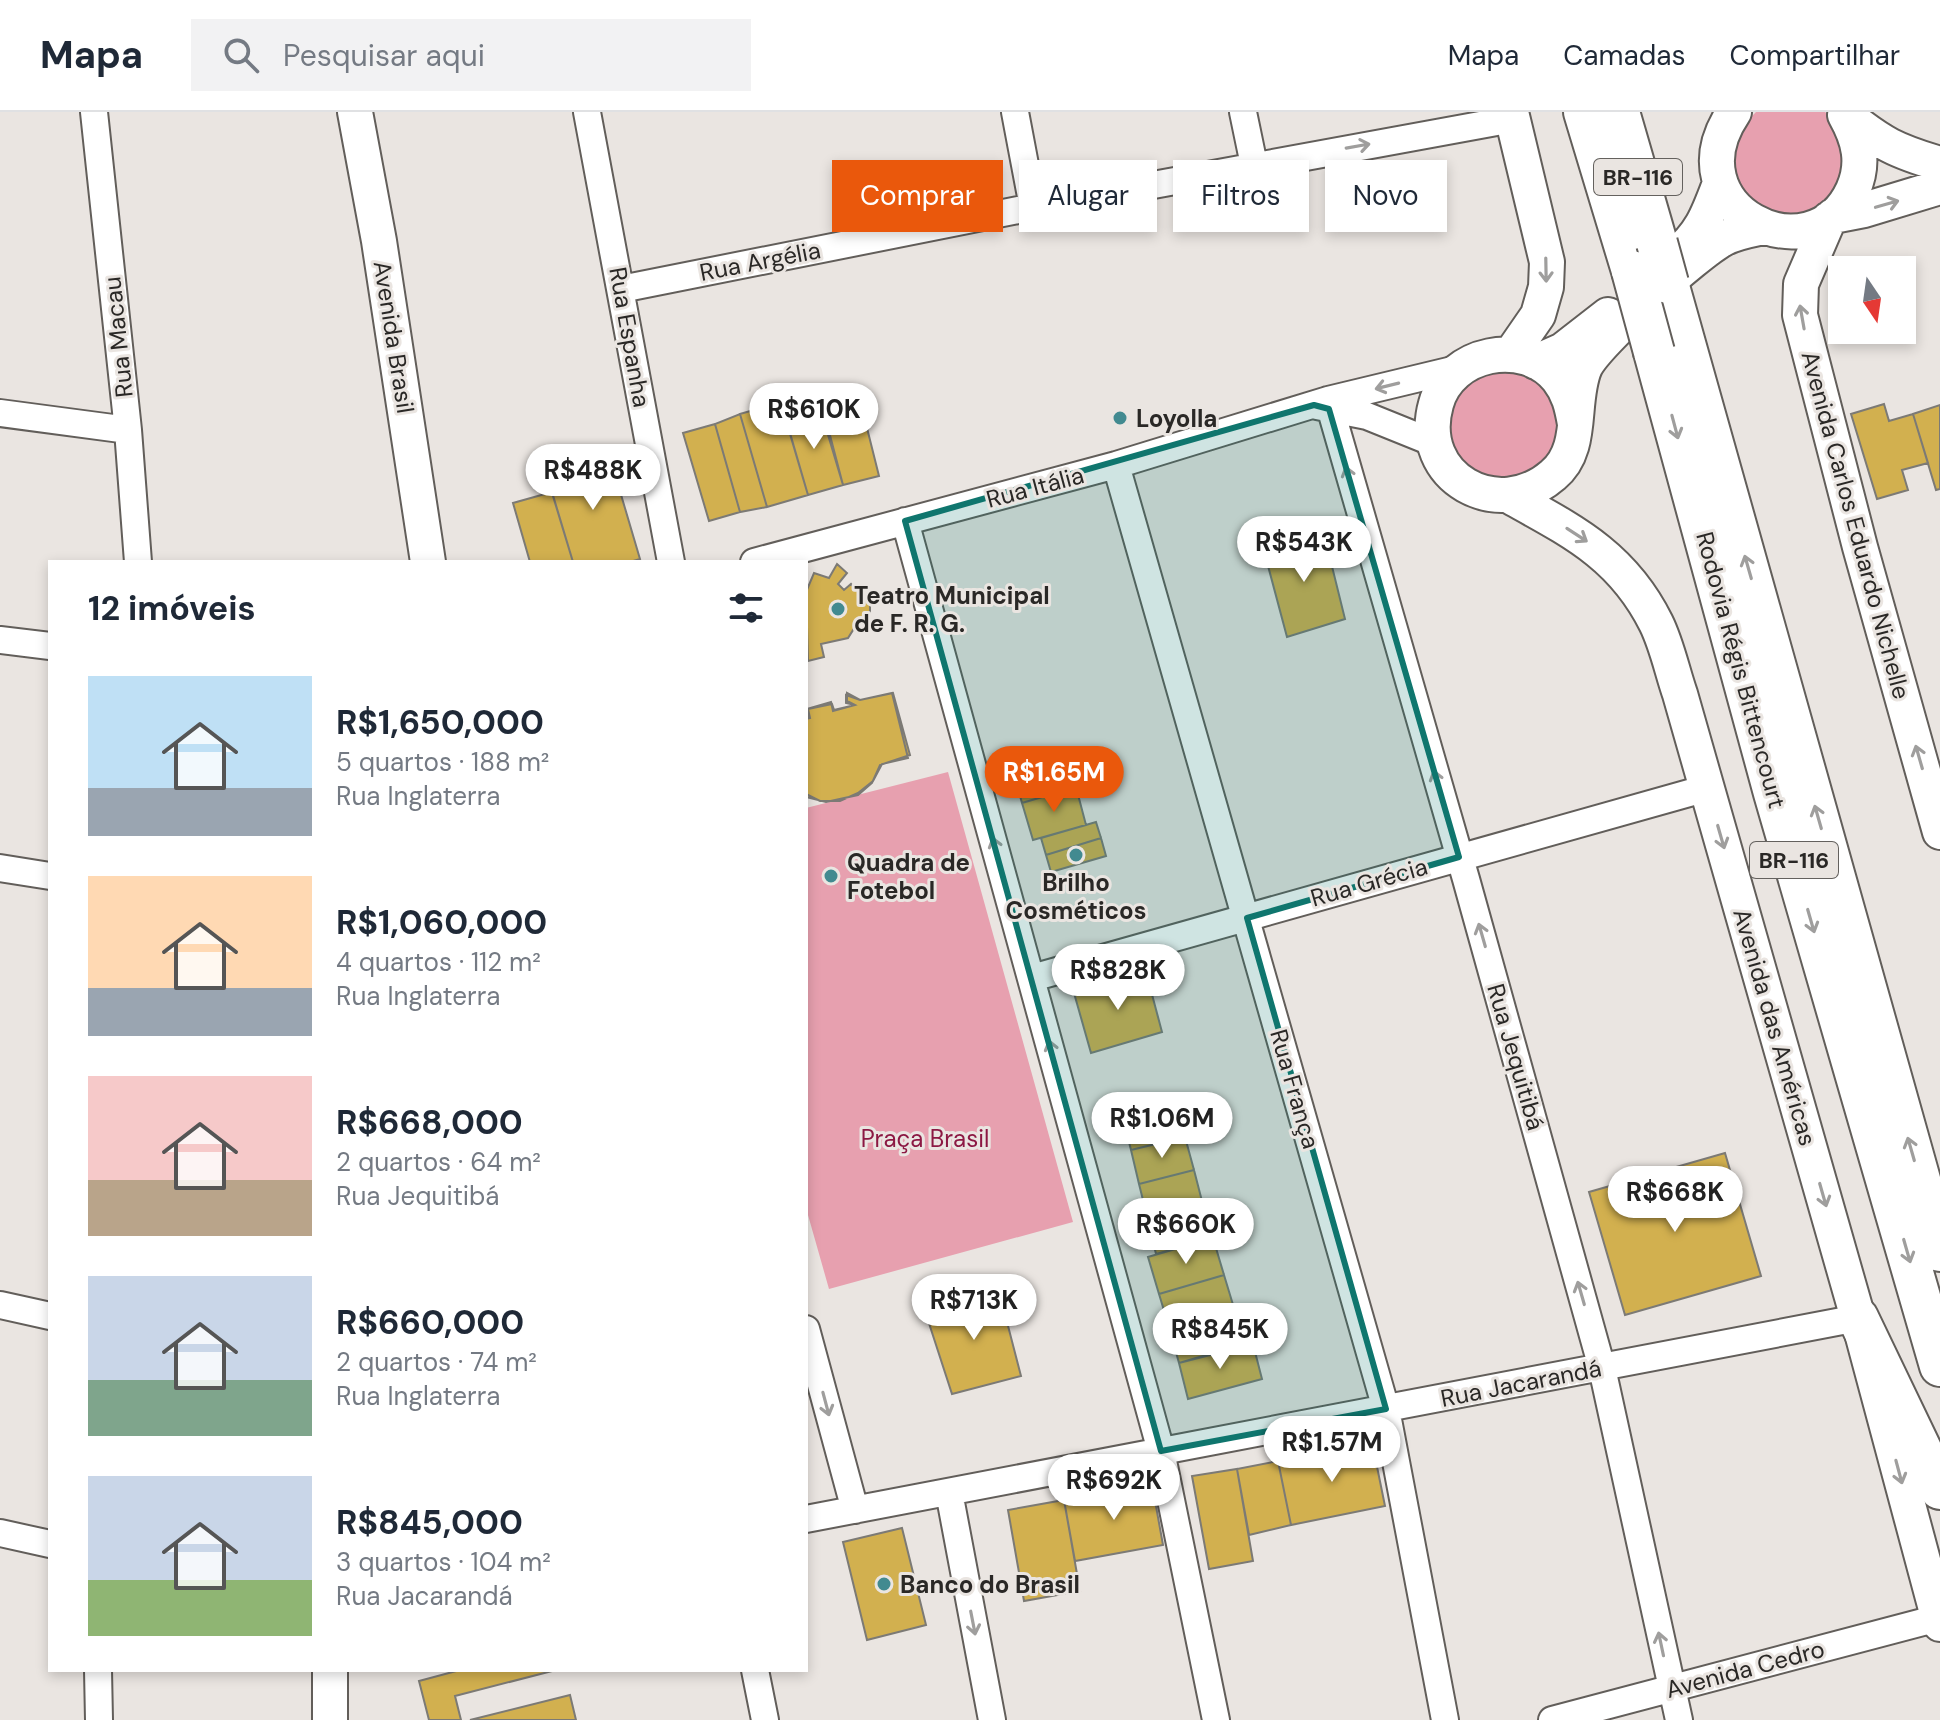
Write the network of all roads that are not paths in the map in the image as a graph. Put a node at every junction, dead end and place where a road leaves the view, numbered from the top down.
1 (94, 112) edge
2 (355, 112) edge
3 (587, 112) edge
4 (1015, 112) edge
5 (1243, 112) edge
6 (1584, 112) edge
7 (1619, 112) edge
8 (1734, 112) edge
9 (1844, 113) edge
10 (1512, 115) edge
11 (1024, 160) edge
12 (1253, 160) edge
13 (1280, 160) edge
14 (1940, 164) edge
15 (1720, 183) junction
16 (1940, 187) edge
17 (1019, 210) edge
18 (1831, 218) junction
19 (1764, 227) junction
20 (1644, 257) junction
21 (621, 289) junction
22 (1668, 341) junction
23 (1523, 358) junction
24 (1461, 368) junction
25 (1324, 405) junction
26 (0, 413) edge
27 (1575, 424) junction
28 (128, 430) junction
29 (1434, 443) junction
30 (1116, 465) junction
31 (1509, 496) junction
32 (905, 521) junction
33 (138, 560) edge
34 (428, 560) edge
35 (671, 560) edge
36 (761, 560) edge
37 (0, 640) edge
38 (48, 646) edge
39 (1707, 788) junction
40 (1940, 832) edge
41 (1459, 857) junction
42 (0, 868) edge
43 (48, 876) edge
44 (1247, 918) junction
45 (1032, 978) junction
46 (1940, 1251) edge
47 (0, 1305) edge
48 (48, 1316) edge
49 (1858, 1318) junction
50 (808, 1336) edge
51 (1940, 1366) edge
52 (1602, 1368) junction
53 (1386, 1409) junction
54 (1161, 1451) junction
55 (1940, 1489) edge
56 (949, 1492) junction
57 (855, 1510) junction
58 (808, 1519) edge
59 (0, 1533) edge
60 (48, 1544) edge
61 (1939, 1621) edge
62 (98, 1672) edge
63 (330, 1672) edge
64 (755, 1672) edge
65 (1671, 1689) junction
66 (99, 1720) edge
67 (330, 1720) edge
68 (765, 1720) edge
69 (992, 1720) edge
70 (1216, 1720) edge
71 (1445, 1720) edge
72 (1552, 1720) edge
73 (1679, 1720) edge

1 - 28 street, Rua Macau
2 - 34 main road, Avenida Brasil
3 - 21 street, Rua Espanha
4 - 11 street
5 - 12 street
6 - 20 highway, Rodovia Régis Bittencourt / BR-116
7 - 20 highway, Rodovia Régis Bittencourt / BR-116
8 - 15 main road
9 - 14 main road
9 - 18 main road, Avenida Carlos Eduardo Nichelle
13 -> 10 street, Rua Argélia
10 -> 23 main road
15 - 19 main road
15 - 23 main road
18 -> 16 main road
17 - 21 street, Rua Argélia
18 - 19 main road
40 -> 18 main road, Avenida Carlos Eduardo Nichelle
19 - 27 main road
20 - 22 highway, Rodovia Régis Bittencourt / BR-116, bridge
21 - 35 street, Rua Espanha
46 -> 22 highway, Rodovia Régis Bittencourt / BR-116
22 -> 51 highway, Rodovia Régis Bittencourt / BR-116
23 - 24 main road
23 - 27 main road
24 -> 25 street, Rua Itália
24 - 29 main road
25 - 29 street, Rua Itália
25 - 30 street, Rua Itália
41 -> 25 street, Rua Jequitibá
26 - 28 street
27 - 31 main road
28 - 33 street, Rua Macau
29 - 31 main road
30 - 32 street, Rua Itália
30 - 44 street, Rua França
31 -> 39 main road, Avenida das Américas
32 - 36 street, Rua Itália
45 -> 32 street
37 - 38 street
39 - 41 street, Rua Grécia
39 -> 49 main road, Avenida das Américas
41 - 44 street, Rua Grécia
52 -> 41 street, Rua Jequitibá
42 - 43 street
44 - 45 street, Rua Grécia
44 - 53 street, Rua França
54 -> 45 street
47 - 48 street
49 - 52 street, Rua Jacarandá
49 - 55 highway
49 -> 61 main road, Avenida das Américas
50 -> 57 street
52 - 53 street, Rua Jacarandá
65 -> 52 street, Rua Jequitibá
53 - 54 street, Rua Jacarandá
53 - 71 street, Rua França
54 - 56 street, Rua Jacarandá
54 - 70 street
56 - 57 street, Rua Jacarandá
56 -> 69 street
57 - 58 street, Rua Jacarandá
59 - 60 street
61 - 65 street, Avenida Cedro
62 - 66 street
63 - 67 main road
64 - 68 street
65 - 72 street, Avenida Cedro
65 - 73 street, Rua Jequitibá

